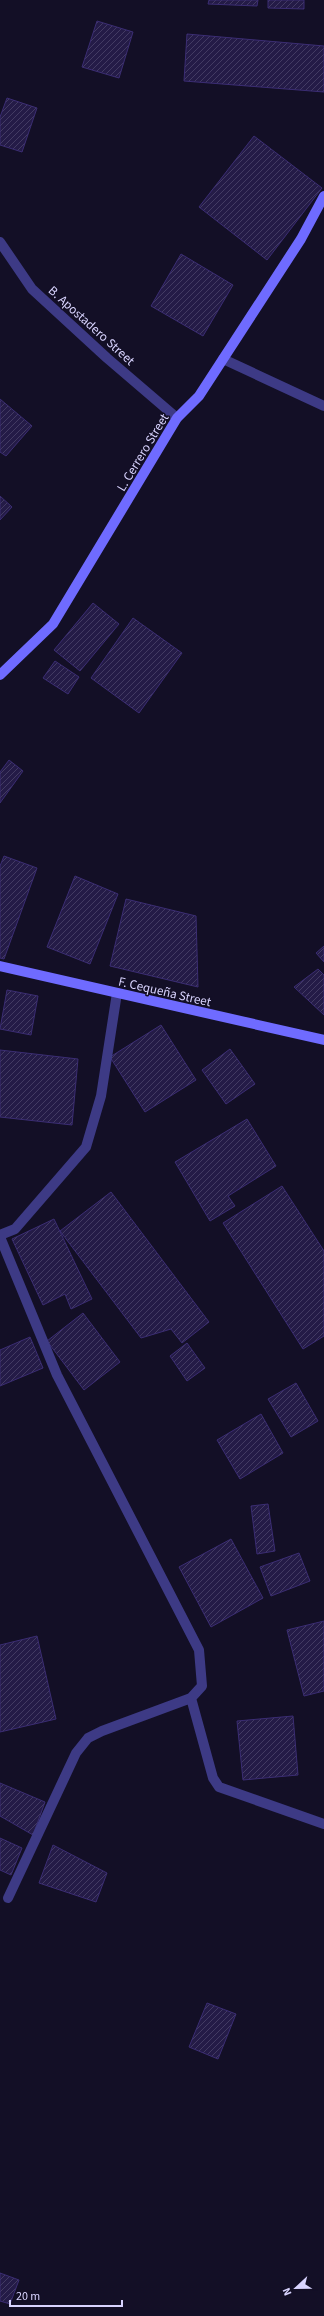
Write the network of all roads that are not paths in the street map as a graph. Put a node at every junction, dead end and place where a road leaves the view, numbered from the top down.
1 (324, 196) edge
2 (0, 242) edge
3 (223, 359) junction
4 (324, 406) edge
5 (177, 418) junction
6 (0, 675) edge
7 (0, 966) edge
8 (117, 993) junction
9 (324, 1040) edge
10 (0, 1236) edge
11 (191, 1698) junction
12 (324, 1824) edge
13 (8, 1898) dead end

1 - 3 street, L. Cerrero Street
2 - 5 street, B. Apostadero Street
3 - 4 street
3 - 5 street, L. Cerrero Street
5 - 6 street, L. Cerrero Street
7 - 8 street, F. Cequeña Street
8 - 9 street, F. Cequeña Street
8 - 10 street
10 - 11 street
11 - 12 street
11 - 13 street

